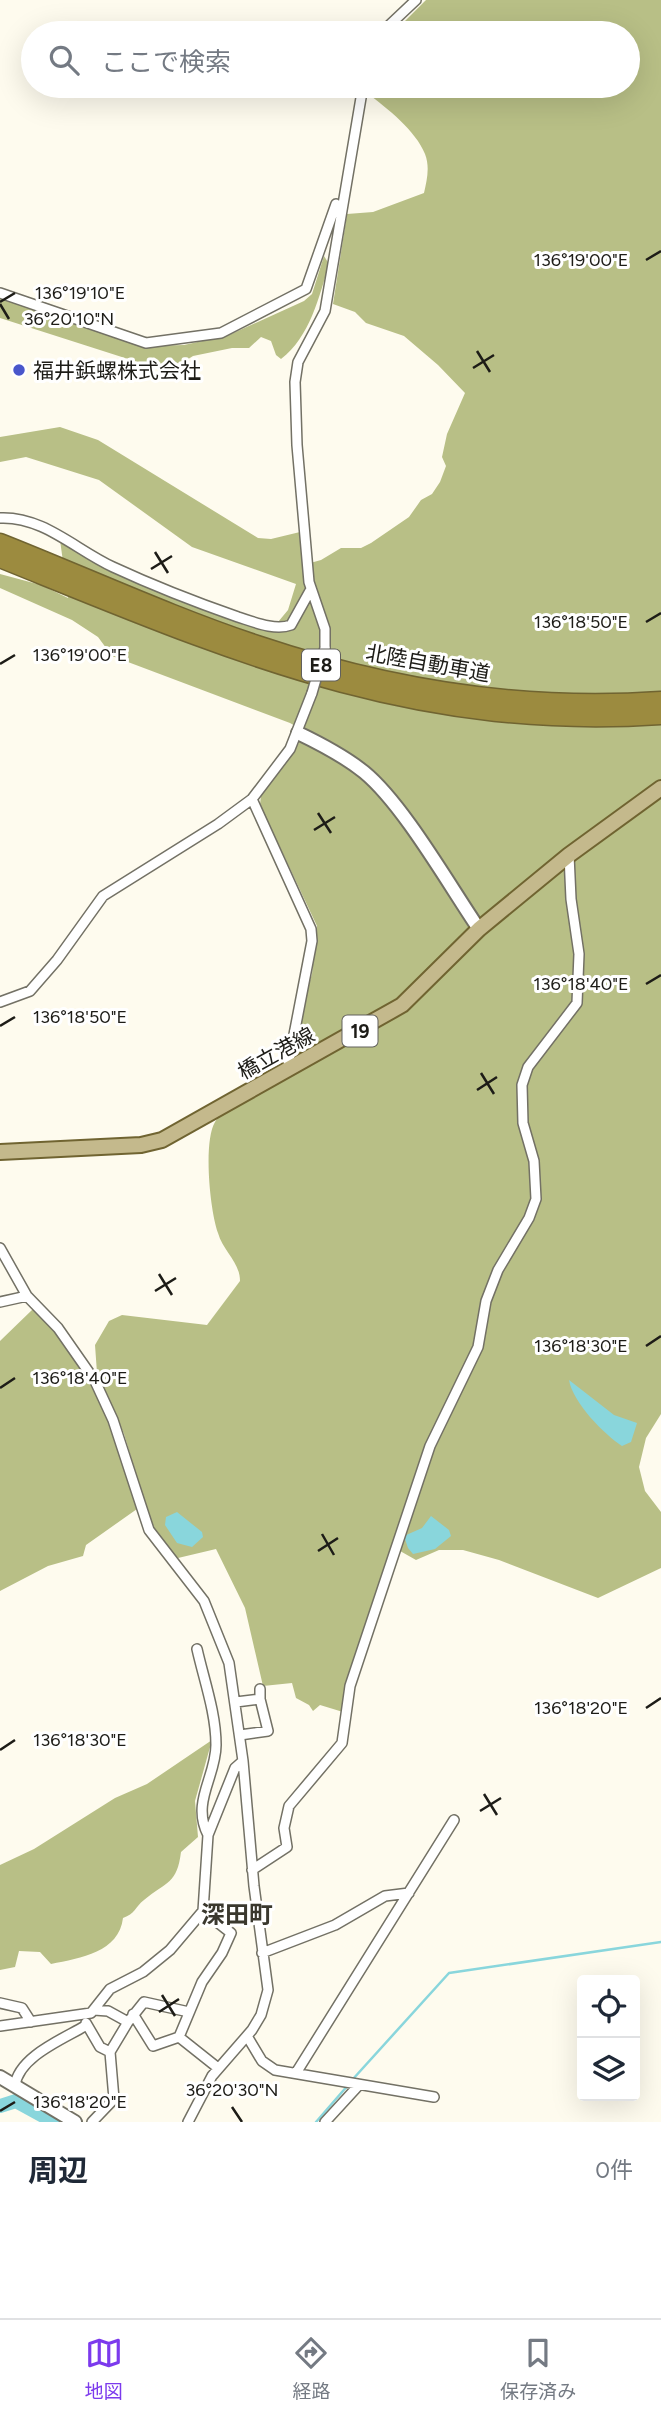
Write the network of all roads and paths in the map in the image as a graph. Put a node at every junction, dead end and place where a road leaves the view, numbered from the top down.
1 (416, 0) edge
2 (394, 21) edge
3 (361, 98) edge
4 (335, 204) dead end
5 (0, 293) edge
6 (0, 518) edge
7 (0, 543) edge
8 (0, 558) edge
9 (311, 589) junction
10 (661, 701) edge
11 (661, 715) edge
12 (298, 733) junction
13 (661, 788) edge
14 (252, 799) junction
15 (569, 855) junction
16 (479, 929) junction
17 (0, 1002) edge
18 (287, 1071) junction
19 (0, 1152) edge
20 (0, 1248) edge
21 (27, 1296) junction
22 (0, 1302) edge
23 (197, 1649) dead end
24 (260, 1689) dead end
25 (260, 1699) junction
26 (236, 1703) junction
27 (240, 1735) junction
28 (243, 1761) junction
29 (454, 1820) dead end
30 (208, 1835) junction
31 (252, 1870) junction
32 (409, 1893) junction
33 (203, 1911) junction
34 (262, 1953) junction
35 (0, 2003) edge
36 (91, 2012) junction
37 (189, 2012) junction
38 (131, 2018) junction
39 (30, 2022) junction
40 (0, 2026) edge
41 (85, 2026) junction
42 (247, 2036) junction
43 (179, 2038) junction
44 (110, 2052) junction
45 (218, 2068) junction
46 (296, 2073) junction
47 (0, 2077) edge
48 (15, 2085) junction
49 (359, 2085) junction
50 (434, 2097) dead end
51 (75, 2122) edge
52 (92, 2122) edge
53 (188, 2122) edge
54 (325, 2122) edge

1 - 2 street
3 - 9 street
4 - 5 street
6 - 9 street
7 - 10 highway, 北陸自動車道 / E8
8 - 11 highway, 北陸自動車道 / E8
9 - 12 street, bridge
12 - 14 street
12 - 16 street
13 - 15 main road, 橋立港線 / 19
14 - 17 street
14 - 18 street
15 - 16 main road, 橋立港線 / 19
15 - 31 street
16 - 18 main road, 橋立港線 / 19
18 - 19 main road, 橋立港線 / 19
20 - 21 street
21 - 22 street
21 - 26 street
23 - 30 street
24 - 25 street
25 - 26 street
25 - 27 street
26 - 27 street
27 - 28 street
28 - 30 street
28 - 31 street
29 - 32 street
30 - 33 street
31 - 34 street
32 - 34 street
32 - 46 street
33 - 36 street
33 - 37 street
34 - 42 street
35 - 39 street
36 - 38 street
36 - 39 street
36 - 41 street
37 - 38 street
37 - 43 street
38 - 43 street
38 - 44 street
39 - 40 street
41 - 44 street
41 - 48 street
42 - 45 street
42 - 46 street
43 - 45 street
44 - 52 street
45 - 53 street
46 - 49 street
47 - 48 street
48 - 51 street
49 - 50 street
49 - 54 street

